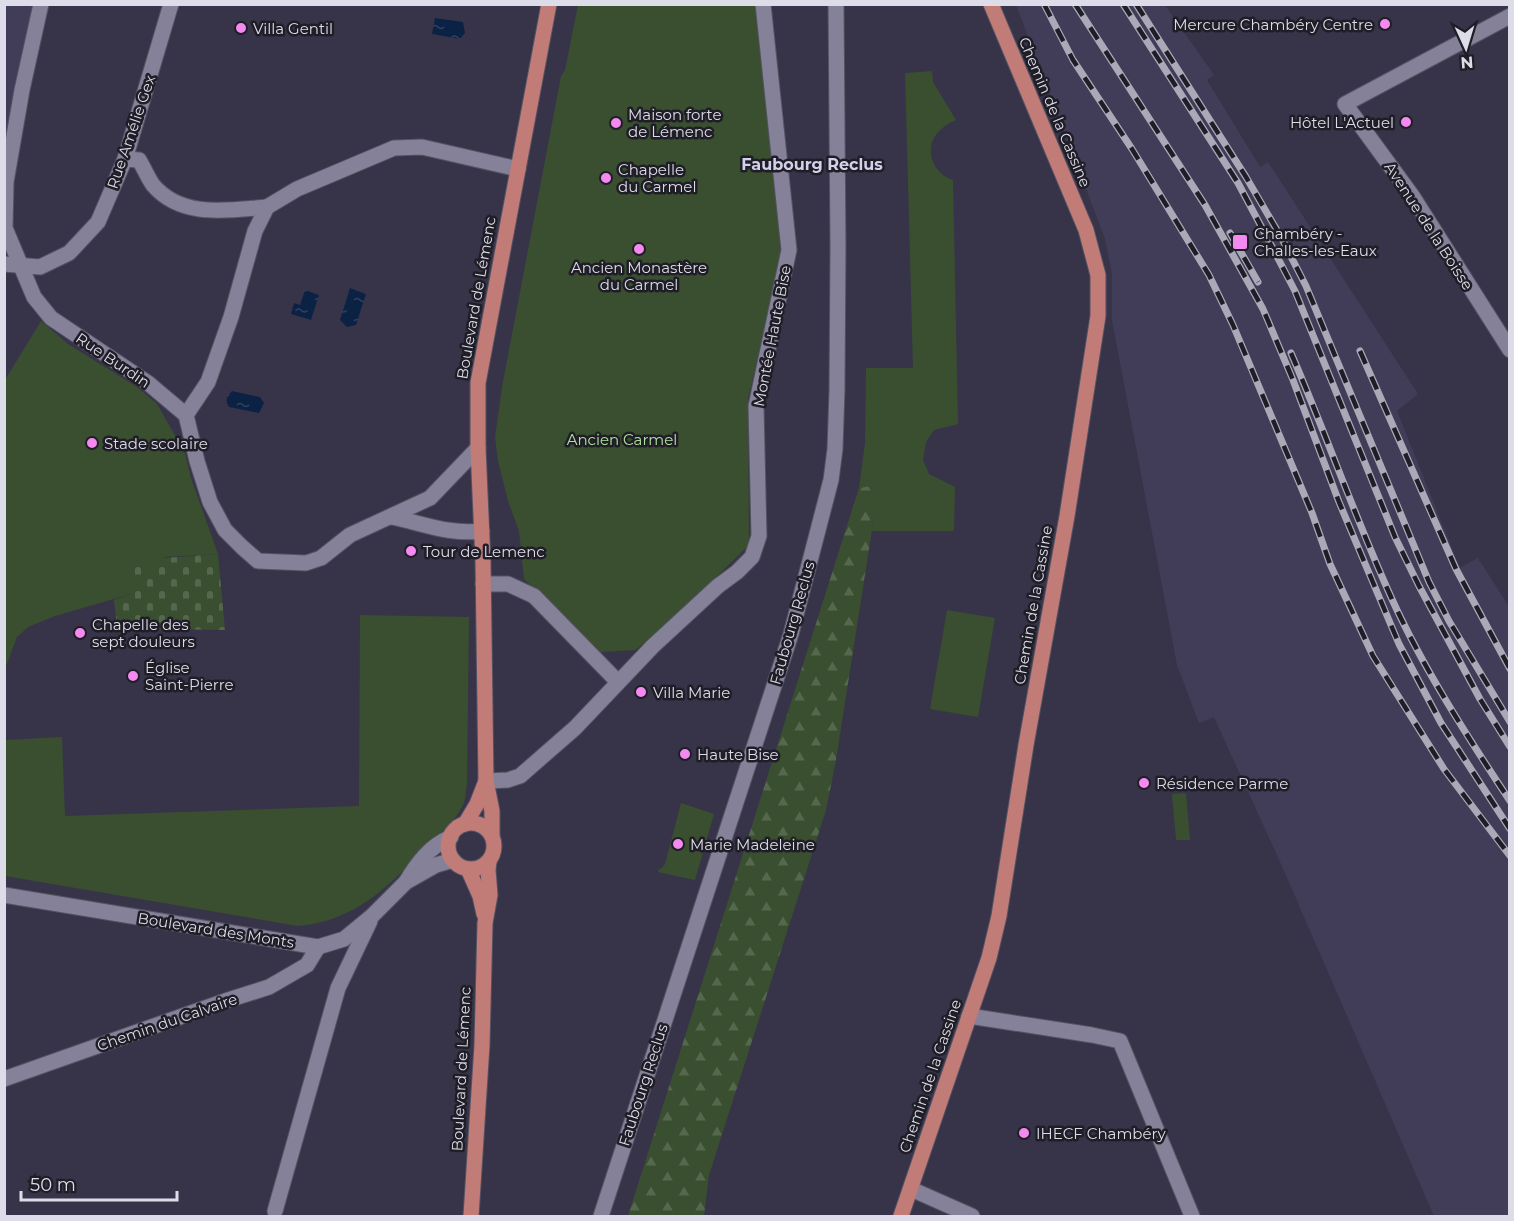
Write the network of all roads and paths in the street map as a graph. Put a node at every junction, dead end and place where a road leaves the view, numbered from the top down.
1 (41, 4) edge
2 (171, 4) edge
3 (549, 4) edge
4 (763, 4) edge
5 (836, 4) edge
6 (991, 4) edge
7 (1509, 16) edge
8 (125, 159) junction
9 (518, 169) junction
10 (267, 207) junction
11 (4, 264) edge
12 (21, 266) junction
13 (1509, 350) edge
14 (186, 415) junction
15 (478, 448) junction
16 (391, 517) junction
17 (482, 531) junction
18 (483, 584) junction
19 (618, 682) junction
20 (486, 781) junction
21 (465, 824) junction
22 (492, 835) junction
23 (451, 837) junction
24 (453, 860) junction
25 (489, 861) junction
26 (468, 869) junction
27 (406, 882) junction
28 (4, 895) edge
29 (372, 916) junction
30 (486, 923) junction
31 (318, 947) junction
32 (969, 1016) junction
33 (4, 1079) edge
34 (911, 1189) junction
35 (275, 1211) dead end
36 (471, 1216) edge
37 (601, 1216) edge
38 (901, 1216) edge
39 (972, 1216) edge
40 (1192, 1216) edge

1 - 12 street, Rue Burdin
2 - 8 street, Rue Amélie Gex
3 - 9 main road, Boulevard de Lémenc
4 - 19 street, Montée Haute Bise
5 - 37 street, Faubourg Reclus
6 - 32 main road, Chemin de la Cassine
7 - 13 street, Avenue de la Boisse
8 - 10 street
8 - 12 street, Rue Amélie Gex
9 - 10 street
9 - 15 main road, Boulevard de Lémenc
10 - 14 street
11 - 12 street, Rue Amélie Gex
12 - 14 street, Rue Burdin
14 - 16 street
15 - 16 street
15 - 17 main road, Boulevard de Lémenc
16 - 17 street
17 - 18 main road, Boulevard de Lémenc
18 - 19 street
18 - 20 main road, Boulevard de Lémenc
19 - 20 street, Montée Haute Bise
20 - 21 main road, Boulevard de Lémenc
20 - 22 main road, Boulevard de Lémenc
21 - 22 main road
21 - 23 main road
22 - 25 main road
23 - 24 main road
23 - 27 street
24 - 26 main road
24 - 27 street
25 - 26 main road
25 - 30 main road, Boulevard de Lémenc
26 - 30 main road, Boulevard de Lémenc
27 - 29 street, Boulevard des Monts
28 - 31 street, Boulevard des Monts
29 - 31 street, Boulevard des Monts
29 - 35 street
30 - 36 main road, Boulevard de Lémenc
31 - 33 street, Chemin du Calvaire
32 - 34 main road, Chemin de la Cassine
32 - 40 street
34 - 38 main road, Chemin de la Cassine
34 - 39 street

